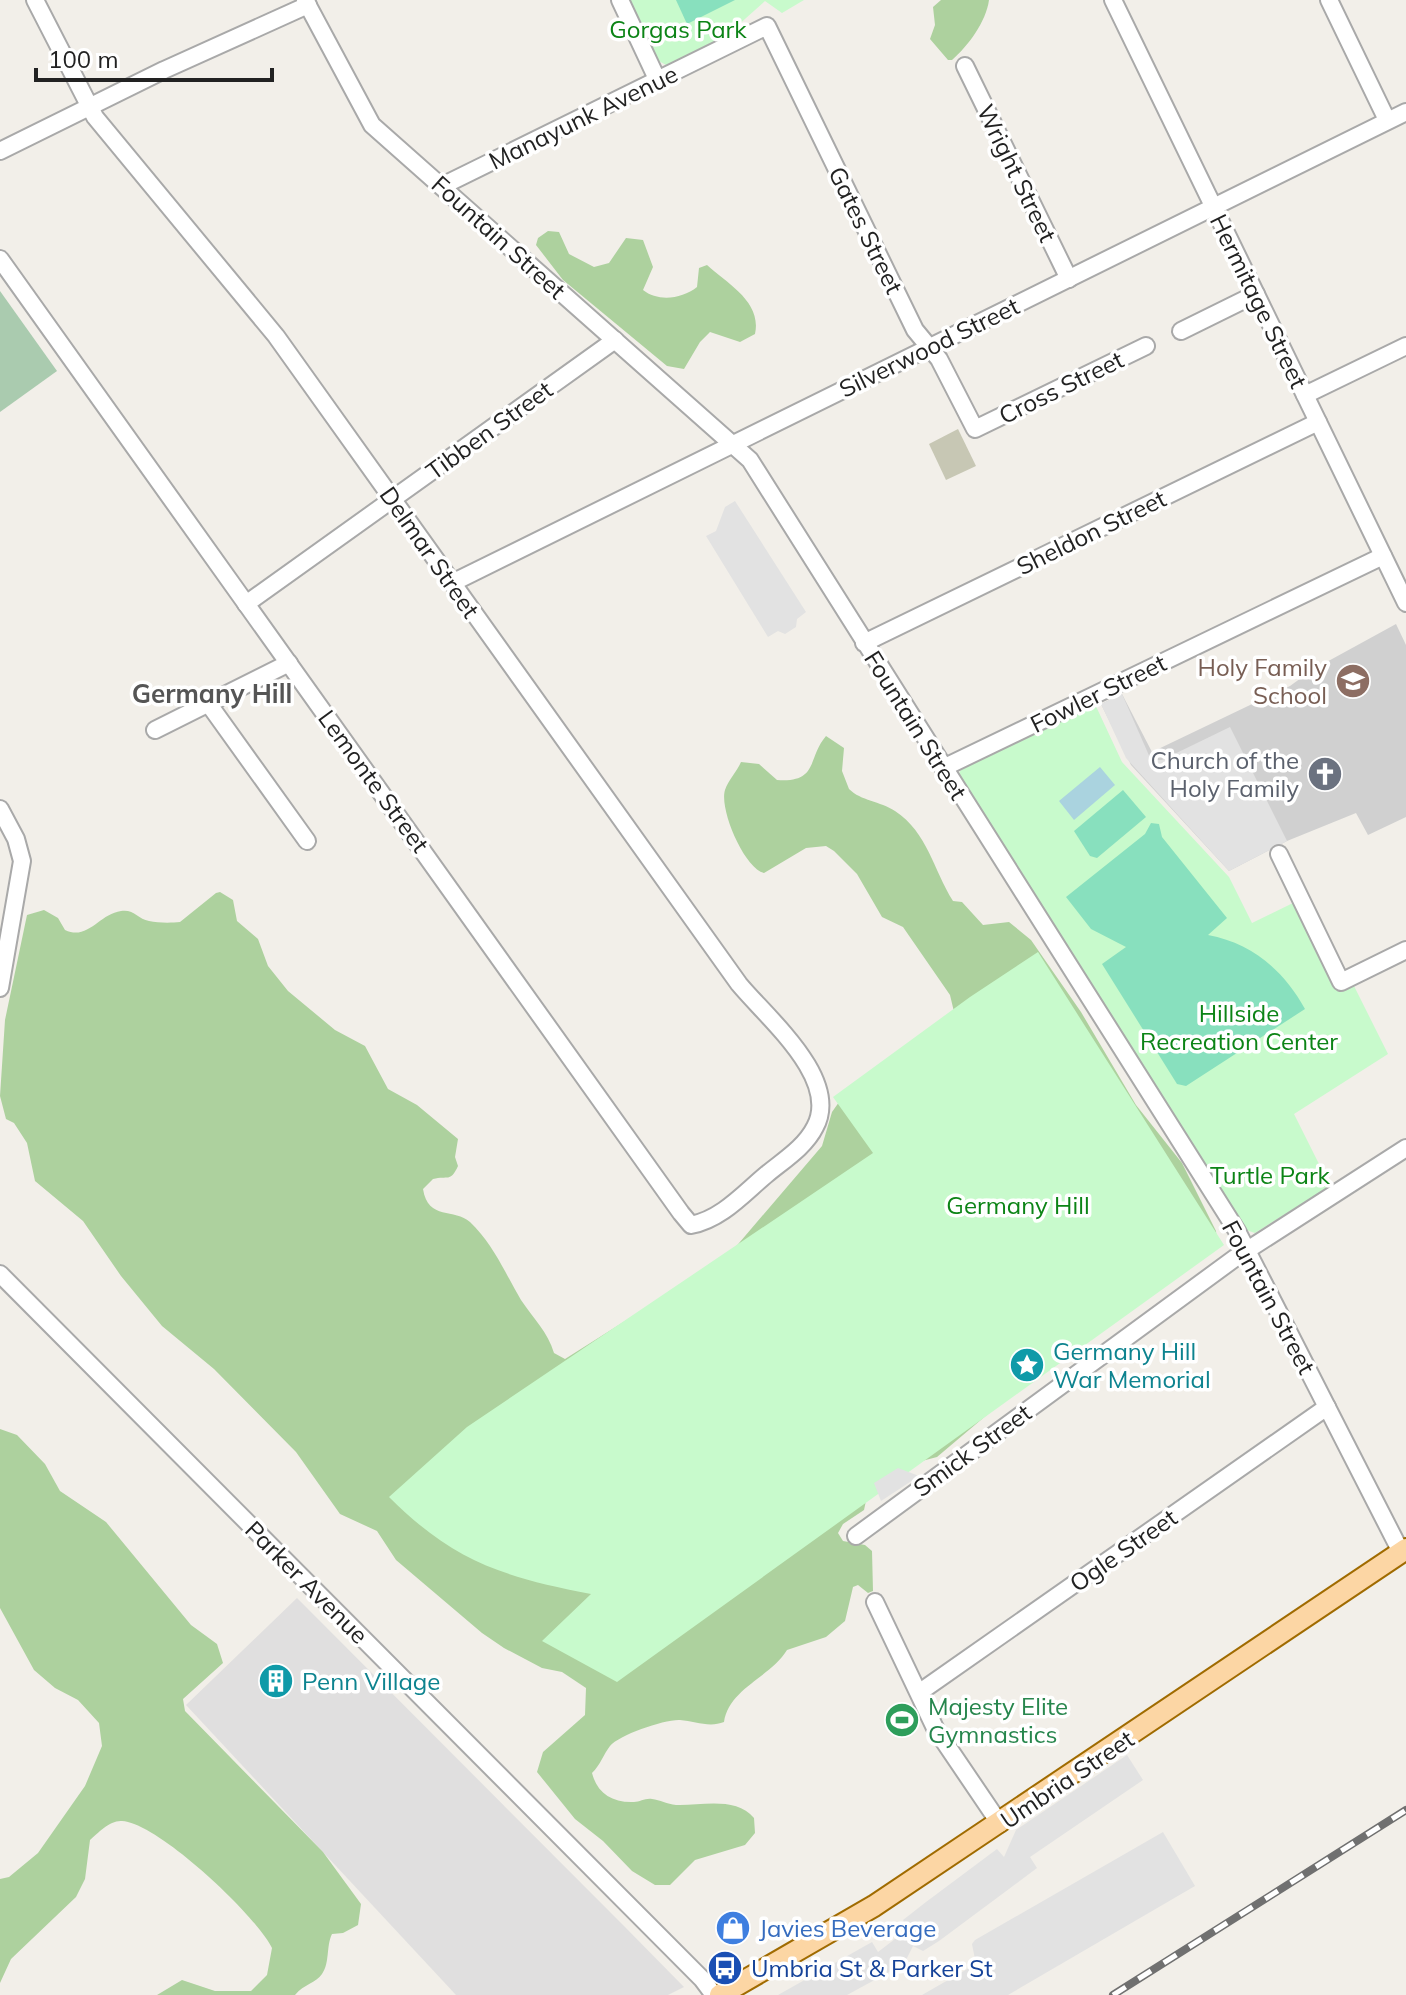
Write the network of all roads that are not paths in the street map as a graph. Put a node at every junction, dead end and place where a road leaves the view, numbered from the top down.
1 (35, 0) edge
2 (620, 0) edge
3 (1113, 0) edge
4 (1329, 0) edge
5 (307, 3) edge
6 (767, 26) joint
7 (965, 66) dead end
8 (658, 81) junction
9 (90, 109) junction
10 (1406, 112) edge
11 (1387, 120) junction
12 (0, 151) edge
13 (442, 186) junction
14 (1213, 207) junction
15 (0, 259) edge
16 (1069, 279) junction
17 (1256, 294) junction
18 (1181, 331) dead end
19 (615, 340) junction
20 (1146, 346) dead end
21 (1406, 346) edge
22 (930, 347) junction
23 (1305, 395) junction
24 (1318, 422) junction
25 (975, 429) joint
26 (733, 443) junction
27 (392, 499) junction
28 (1383, 556) junction
29 (452, 583) junction
30 (1406, 603) edge
31 (246, 604) junction
32 (864, 643) junction
33 (289, 663) junction
34 (208, 703) junction
35 (155, 730) dead end
36 (943, 768) junction
37 (1, 813) edge
38 (307, 841) dead end
39 (1279, 854) dead end
40 (1406, 950) edge
41 (0, 988) edge
42 (1406, 1148) edge
43 (691, 1225) joint
44 (1246, 1250) junction
45 (0, 1274) edge
46 (1327, 1407) junction
47 (856, 1536) dead end
48 (1403, 1551) edge
49 (875, 1602) dead end
50 (920, 1692) junction
51 (1000, 1824) junction
52 (714, 1995) edge
53 (720, 1995) edge

1 - 9 street, Delmar Street
2 - 8 street
3 - 14 street, Hermitage Street
4 - 11 street
5 - 9 street
5 - 13 street, Fountain Street
6 - 8 street, Manayunk Avenue
6 - 22 street, Gates Street
7 - 16 street, Wright Street
8 - 13 street, Manayunk Avenue
9 - 12 street
9 - 27 street, Delmar Street
10 - 11 street, Silverwood Street
11 - 14 street, Silverwood Street
13 - 19 street, Fountain Street
14 - 16 street, Silverwood Street
14 - 17 street, Hermitage Street
15 - 31 street, Lemonte Street
16 - 22 street, Silverwood Street
17 - 18 street
17 - 23 street, Hermitage Street
19 - 26 street, Fountain Street
19 - 27 street, Tibben Street
20 - 25 street, Cross Street
21 - 23 street
22 - 25 street, Gates Street
22 - 26 street, Silverwood Street
23 - 24 street, Hermitage Street
24 - 28 street, Hermitage Street
24 - 32 street, Sheldon Street
26 - 29 street, Silverwood Street
26 - 32 street, Fountain Street
27 - 29 street, Delmar Street
27 - 31 street, Tibben Street
28 - 30 street, Hermitage Street
28 - 36 street, Fowler Street
29 - 43 street, Delmar Street
31 - 33 street, Lemonte Street
32 - 36 street, Fountain Street
33 - 34 street
33 - 43 street, Lemonte Street
34 - 35 street
34 - 38 street
36 - 44 street, Fountain Street
37 - 41 street
39 - 40 street
42 - 44 street, Smick Street
44 - 46 street, Fountain Street
44 - 47 street, Smick Street
45 - 52 street, Parker Avenue
46 - 48 street, Fountain Street
46 - 50 street, Ogle Street
48 - 51 main road, Umbria Street
49 - 50 street
50 - 51 street
51 - 53 main road, Umbria Street

